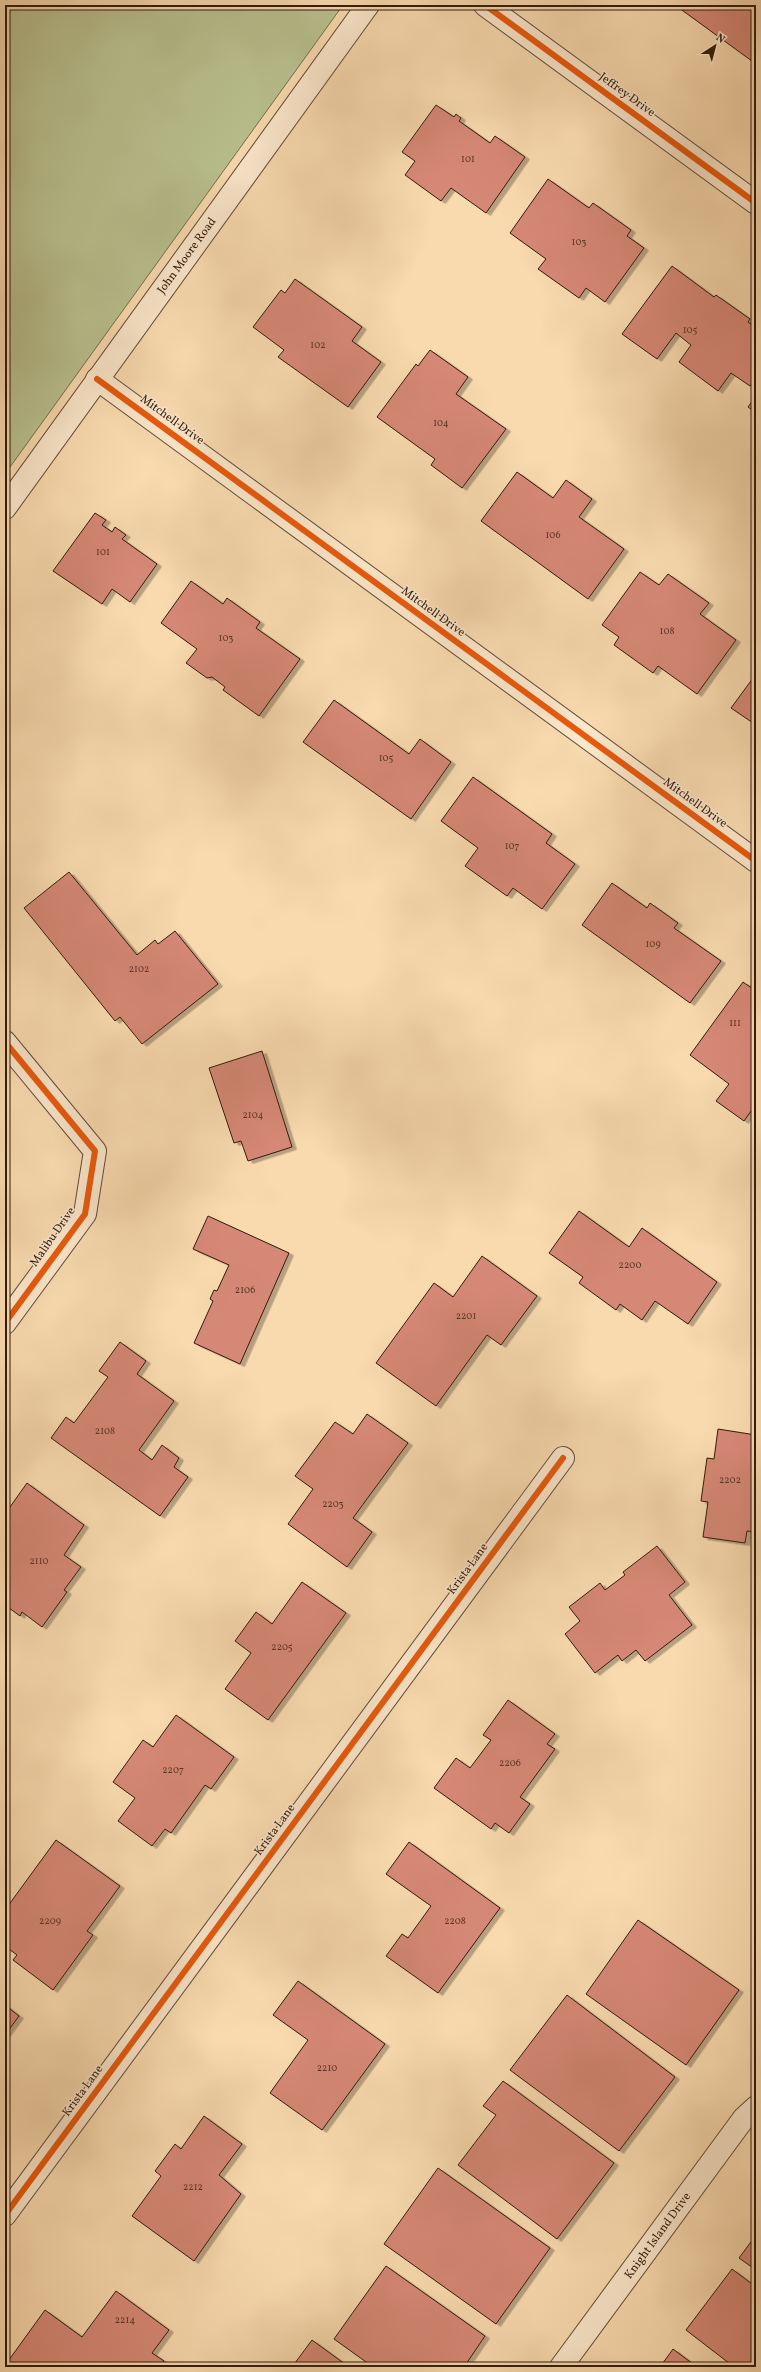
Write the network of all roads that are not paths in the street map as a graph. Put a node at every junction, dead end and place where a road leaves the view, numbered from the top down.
1 (368, 5) edge
2 (485, 5) edge
3 (756, 203) edge
4 (97, 379) junction
5 (5, 508) edge
6 (756, 861) edge
7 (5, 1042) edge
8 (5, 1323) edge
9 (563, 1458) dead end
10 (756, 2107) edge
11 (5, 2215) edge
12 (561, 2367) edge

1 - 4 street, John Moore Road
2 - 3 street, Jeffrey Drive
4 - 5 street, John Moore Road
4 - 6 street, Mitchell Drive
7 - 8 street, Malibu Drive
9 - 11 street, Krista Lane
10 - 12 street, Knight Island Drive

